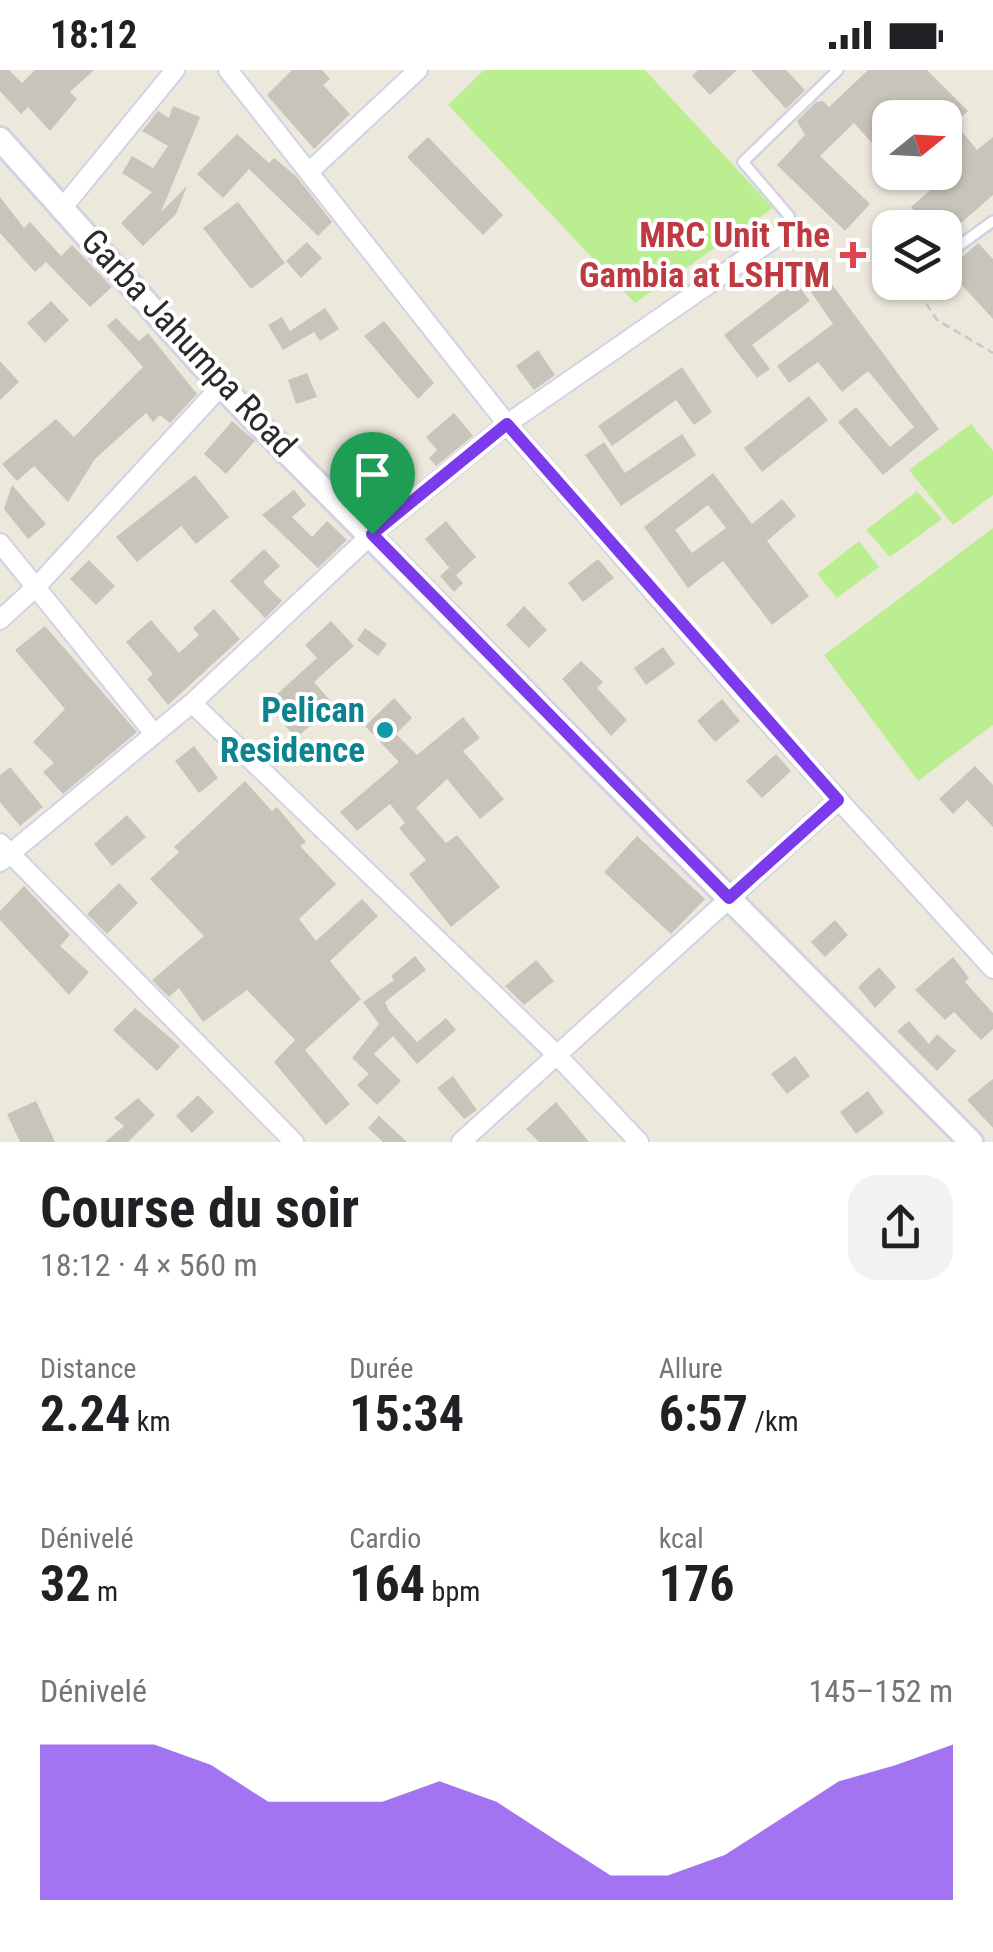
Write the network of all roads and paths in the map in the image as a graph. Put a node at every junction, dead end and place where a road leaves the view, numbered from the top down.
1 (175, 70) edge
2 (228, 70) edge
3 (418, 70) edge
4 (838, 70) edge
5 (0, 139) edge
6 (311, 170) junction
7 (64, 206) junction
8 (993, 221) edge
9 (791, 227) joint
10 (962, 244) edge
11 (923, 300) edge
12 (993, 353) edge
13 (221, 386) junction
14 (507, 424) junction
15 (372, 534) junction
16 (0, 542) edge
17 (38, 586) junction
18 (0, 620) edge
19 (192, 702) junction
20 (152, 732) junction
21 (838, 800) junction
22 (3, 853) edge
23 (729, 898) junction
24 (993, 969) edge
25 (556, 1052) junction
26 (294, 1142) edge
27 (462, 1142) edge
28 (639, 1142) edge
29 (970, 1142) edge

1 - 7 street
2 - 6 street
3 - 6 street
4 - 9 lane
5 - 7 street, Garba Jahumpa Road
6 - 14 street
7 - 13 street, Garba Jahumpa Road
8 - 10 lane
9 - 14 street
11 - 12 path
13 - 15 street, Garba Jahumpa Road
13 - 17 street
14 - 15 street
14 - 21 street
15 - 19 street
15 - 23 street, Garba Jahumpa Road
16 - 17 street
17 - 18 street
17 - 20 street
19 - 20 street
19 - 25 street
20 - 22 street
21 - 23 street
21 - 24 street
22 - 26 street
23 - 25 street
23 - 29 street, Garba Jahumpa Road
25 - 27 street
25 - 28 street

